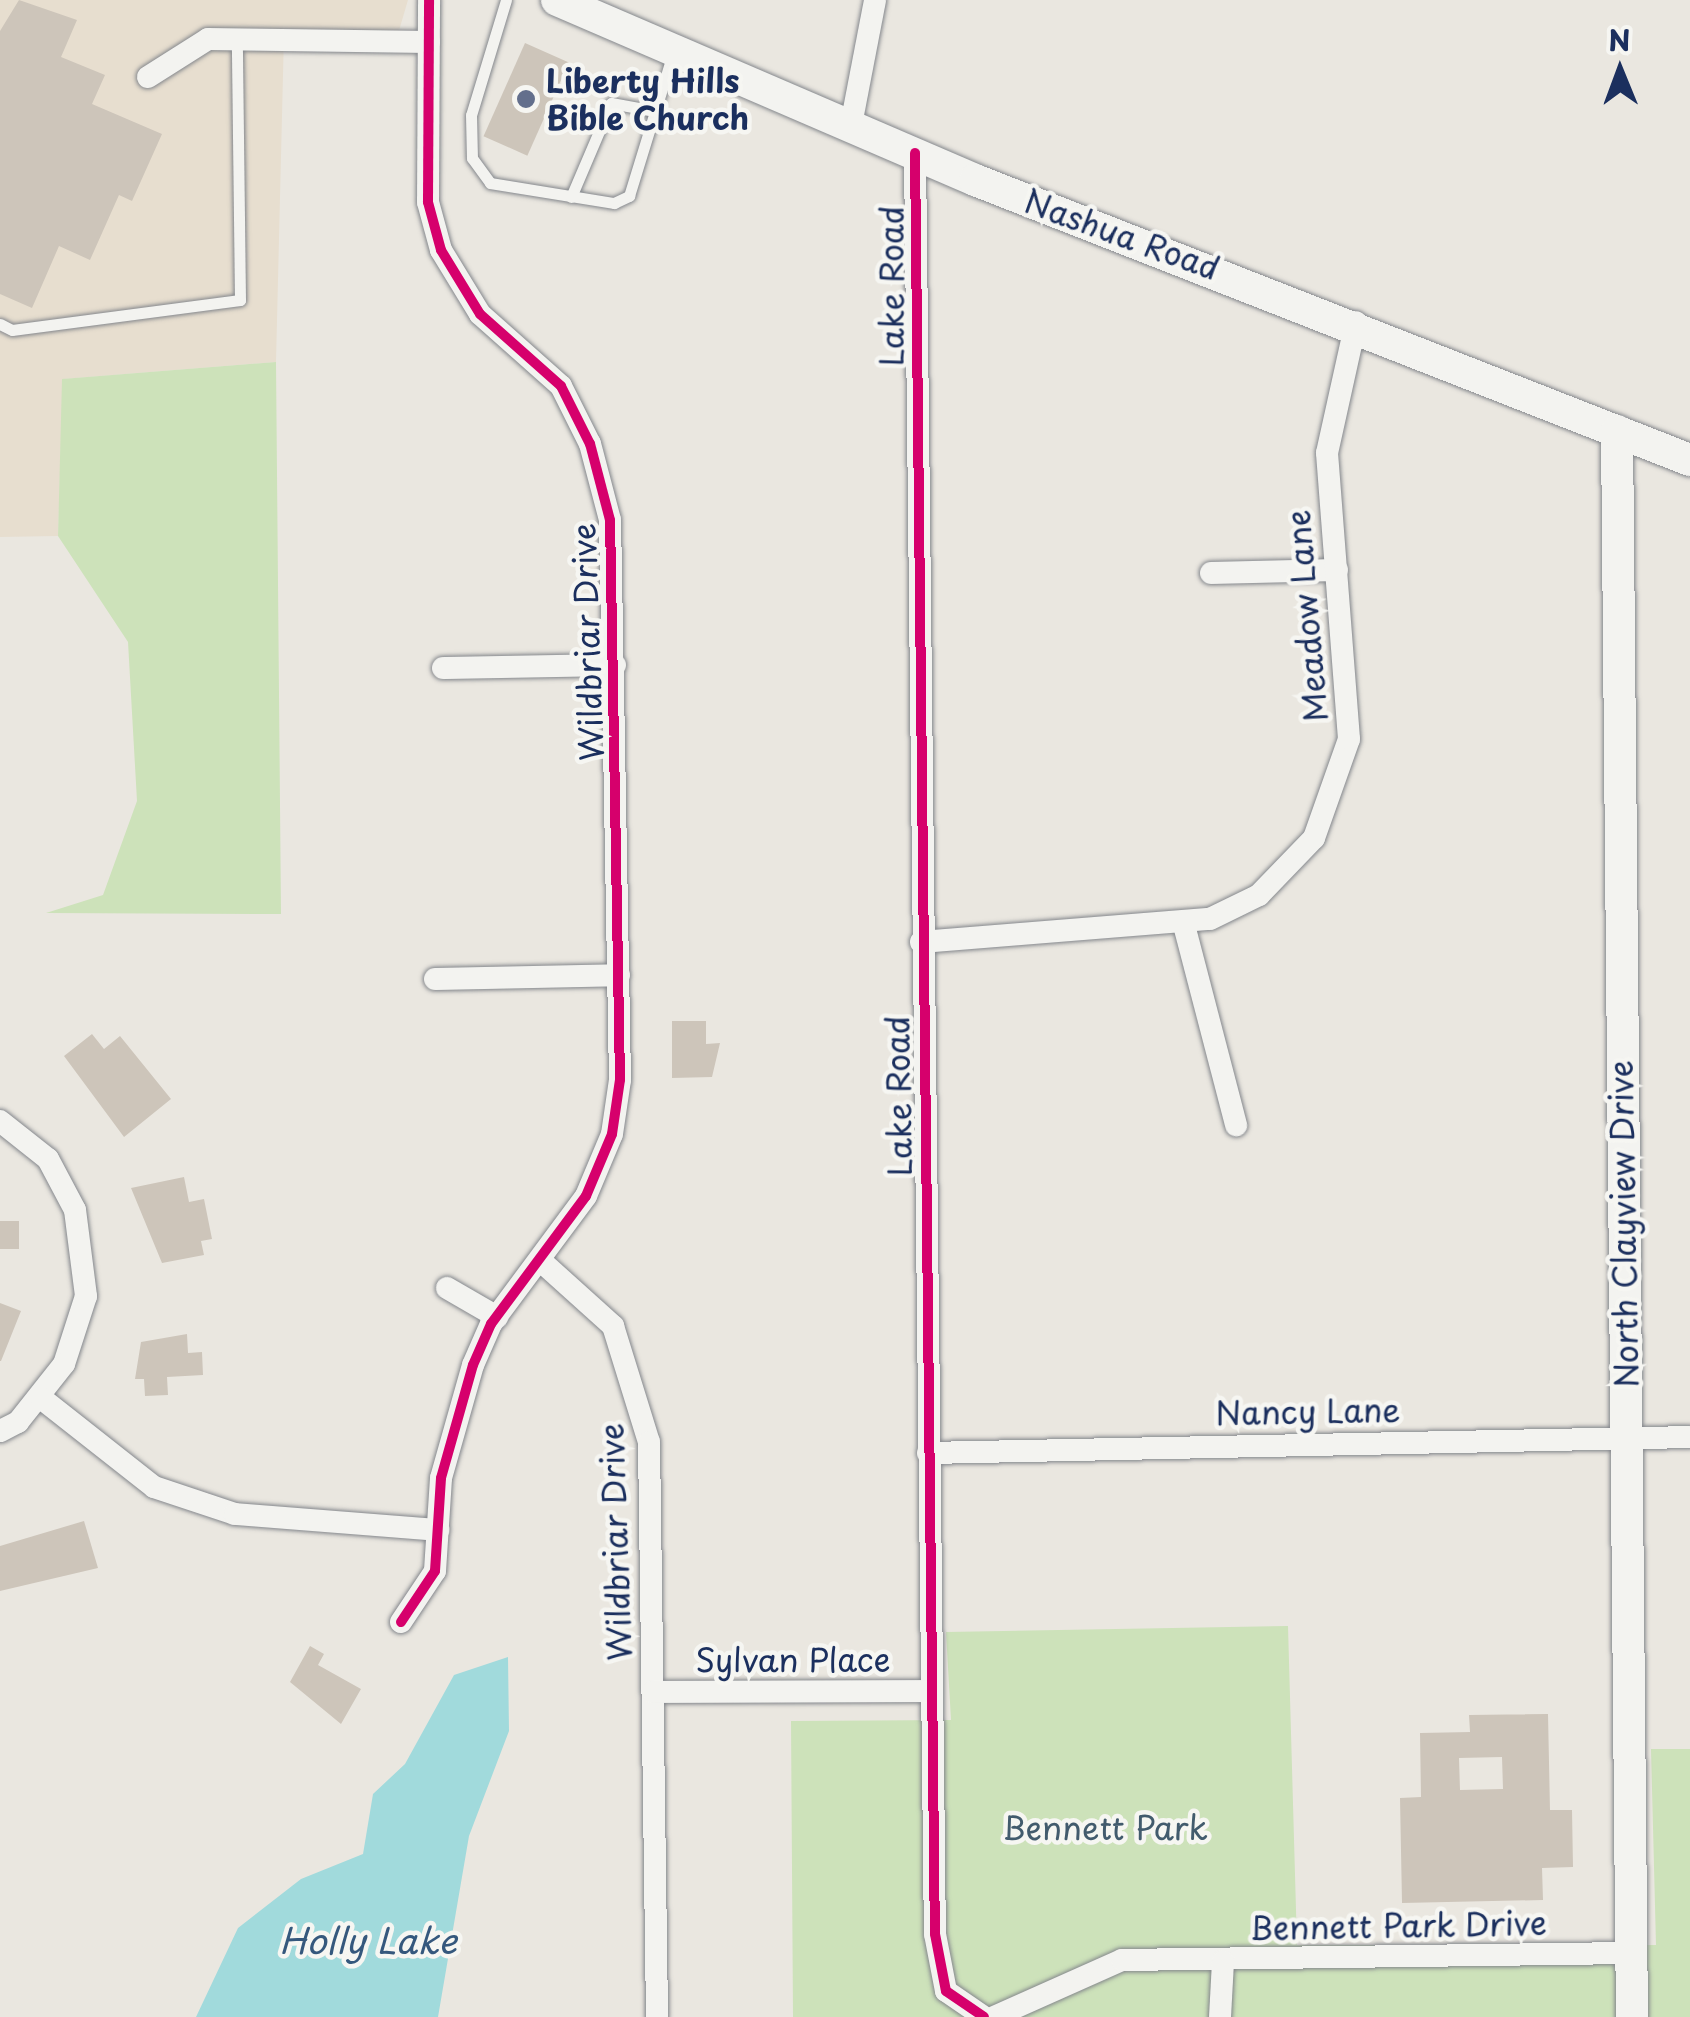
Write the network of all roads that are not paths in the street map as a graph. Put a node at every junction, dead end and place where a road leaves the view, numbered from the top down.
1 (429, 0) edge
2 (506, 0) edge
3 (557, 0) edge
4 (875, 0) edge
5 (237, 42) junction
6 (429, 42) junction
7 (674, 52) junction
8 (148, 77) dead end
9 (660, 112) junction
10 (851, 125) junction
11 (915, 153) junction
12 (571, 197) junction
13 (1356, 322) junction
14 (0, 324) edge
15 (1617, 431) junction
16 (1690, 460) edge
17 (1337, 570) junction
18 (1211, 573) dead end
19 (616, 665) junction
20 (443, 668) dead end
21 (1184, 926) junction
22 (922, 942) junction
23 (619, 975) junction
24 (435, 979) dead end
25 (0, 1121) edge
26 (1236, 1124) dead end
27 (542, 1262) junction
28 (447, 1288) dead end
29 (496, 1318) junction
30 (41, 1398) junction
31 (0, 1431) edge
32 (1625, 1438) junction
33 (1690, 1438) edge
34 (928, 1453) junction
35 (438, 1530) junction
36 (401, 1622) dead end
37 (932, 1691) junction
38 (653, 1692) junction
39 (1631, 1954) junction
40 (1224, 1960) junction
41 (657, 2017) edge
42 (984, 2017) edge
43 (994, 2017) edge
44 (1220, 2017) edge
45 (1632, 2017) edge

1 - 6 street, Wildbriar Drive
2 - 12 lane
3 - 7 street, Nashua Road
4 - 10 street
5 - 6 street
5 - 8 street
5 - 14 lane
6 - 19 street, Wildbriar Drive
7 - 9 lane
7 - 10 street, Nashua Road
9 - 12 lane
9 - 12 lane
10 - 11 street, Nashua Road
11 - 13 street, Nashua Road
11 - 22 street, Lake Road
13 - 15 street, Nashua Road
13 - 17 street, Meadow Lane
15 - 16 street, Nashua Road
15 - 32 street, North Clayview Drive
17 - 18 street
17 - 21 street, Meadow Lane
19 - 20 street
19 - 23 street, Wildbriar Drive
21 - 22 street, Meadow Lane
21 - 26 street
22 - 34 street, Lake Road
23 - 24 street
23 - 27 street, Wildbriar Drive
25 - 30 street
27 - 29 street
27 - 38 street, Wildbriar Drive
28 - 29 street
29 - 35 street
30 - 31 street
30 - 35 street
32 - 33 street, Nancy Lane
32 - 34 street, Nancy Lane
32 - 39 street, North Clayview Drive
34 - 37 street, Lake Road
35 - 36 street
37 - 38 street, Sylvan Place
37 - 42 street, Lake Road
38 - 41 street, Wildbriar Drive
39 - 40 street, Bennett Park Drive
39 - 45 street, North Clayview Drive
40 - 43 street
40 - 44 street, Bennett Park Drive

